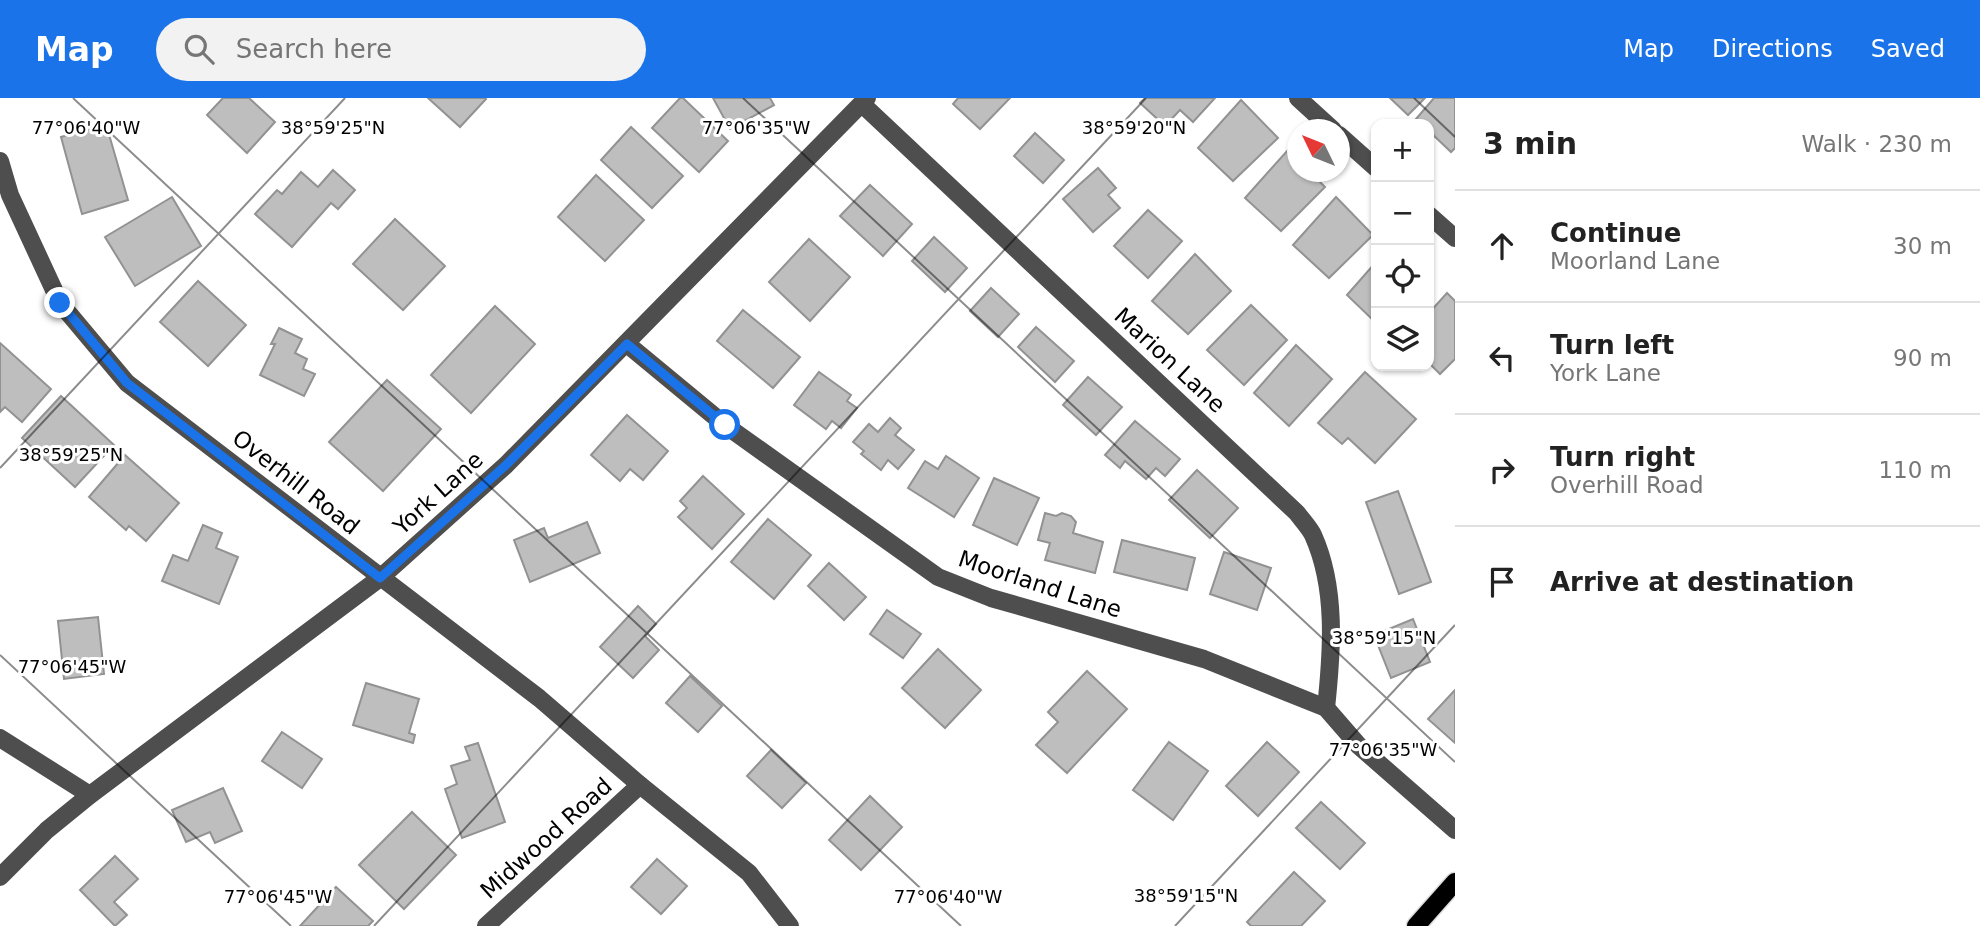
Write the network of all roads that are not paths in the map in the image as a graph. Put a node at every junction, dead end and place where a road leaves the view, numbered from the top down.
1 (1298, 98) edge
2 (865, 101) edge
3 (1321, 119) edge
4 (1350, 145) edge
5 (0, 160) edge
6 (1371, 164) edge
7 (1434, 219) edge
8 (1455, 238) edge
9 (627, 344) junction
10 (380, 578) junction
11 (1326, 708) junction
12 (0, 738) edge
13 (640, 785) junction
14 (90, 795) junction
15 (1455, 830) edge
16 (0, 877) edge
17 (1455, 882) edge
18 (486, 926) edge
19 (790, 926) edge
20 (1416, 926) edge

1 - 3 street
2 - 9 street, York Lane
2 - 11 street, Marion Lane
4 - 6 street
5 - 10 street, Overhill Road
7 - 8 street
9 - 10 street, York Lane
9 - 11 street, Moorland Lane
10 - 13 street, Overhill Road
10 - 14 street, York Lane
11 - 15 street, Moorland Lane
12 - 14 street
13 - 18 street, Midwood Road
13 - 19 street, Overhill Road
14 - 16 street, York Lane
17 - 20 main road

